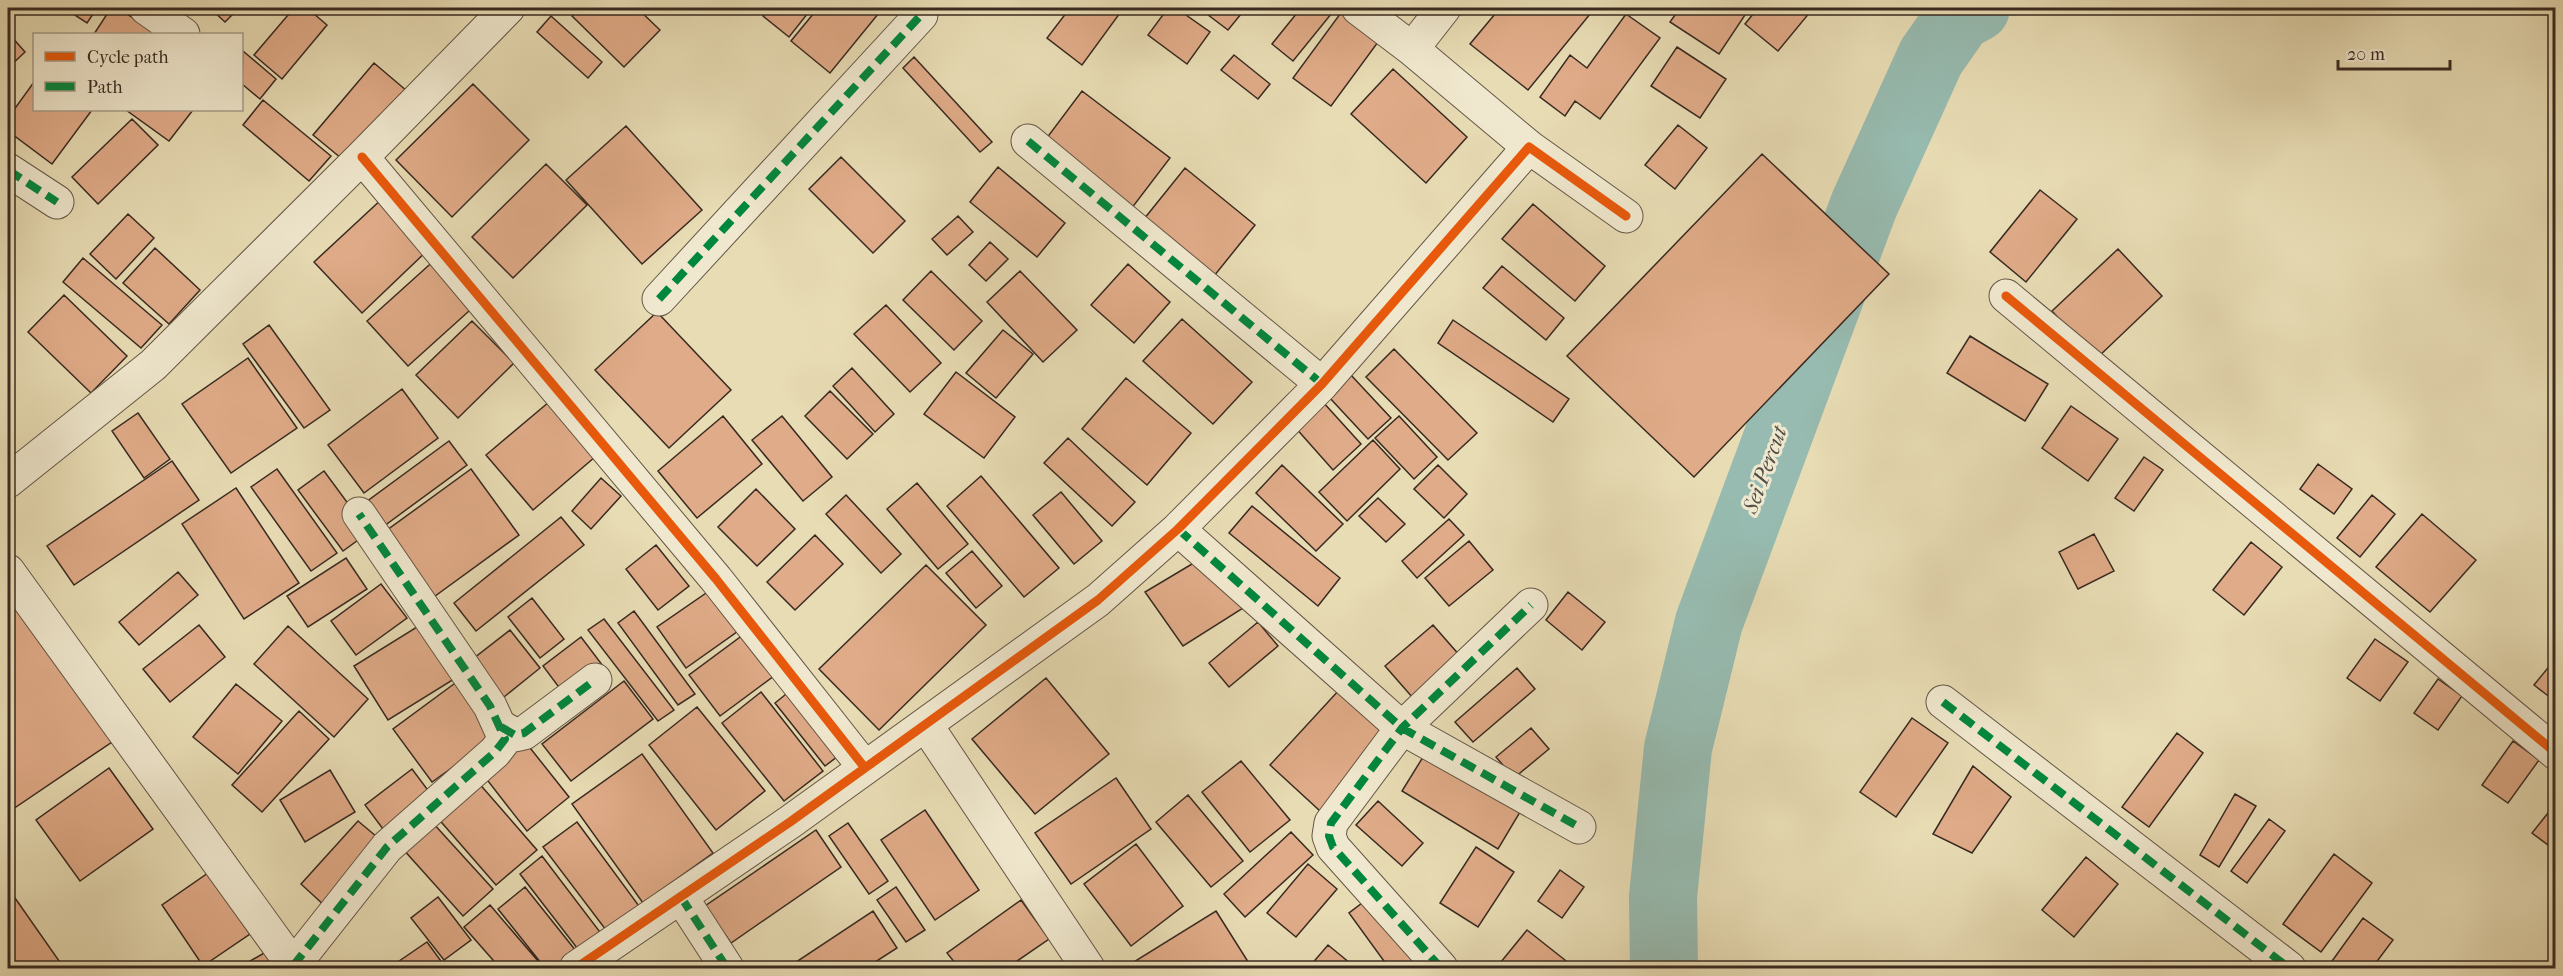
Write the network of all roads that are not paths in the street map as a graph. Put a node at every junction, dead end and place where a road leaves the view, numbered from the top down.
1 (146, 8) edge
2 (508, 8) edge
3 (912, 8) edge
4 (1358, 8) edge
5 (1444, 8) edge
6 (182, 33) edge
7 (1412, 49) junction
8 (1028, 141) dead end
9 (1529, 147) junction
10 (362, 157) junction
11 (8, 170) edge
12 (57, 202) dead end
13 (1626, 216) dead end
14 (2006, 296) dead end
15 (658, 298) dead end
16 (1322, 384) junction
17 (8, 481) edge
18 (359, 514) dead end
19 (1178, 529) junction
20 (8, 571) edge
21 (1531, 605) dead end
22 (595, 680) dead end
23 (1943, 702) dead end
24 (926, 725) junction
25 (501, 727) junction
26 (1402, 728) junction
27 (2556, 753) edge
28 (866, 768) junction
29 (1579, 827) dead end
30 (681, 897) junction
31 (294, 967) edge
32 (576, 969) edge
33 (727, 969) edge
34 (1089, 969) edge
35 (1441, 969) edge
36 (2289, 969) edge

1 - 6 street
2 - 10 street
3 - 15 street
4 - 7 street
5 - 7 street
7 - 9 street
8 - 16 street
9 - 13 street
9 - 16 street
10 - 17 street
10 - 28 street
11 - 12 street
14 - 27 street
16 - 19 street
18 - 25 street
19 - 24 street
19 - 26 street
20 - 31 street
21 - 26 street
22 - 25 street
23 - 36 street
24 - 28 street
24 - 34 street
25 - 31 street
26 - 29 street
26 - 35 street
28 - 30 street
30 - 32 street
30 - 33 street

